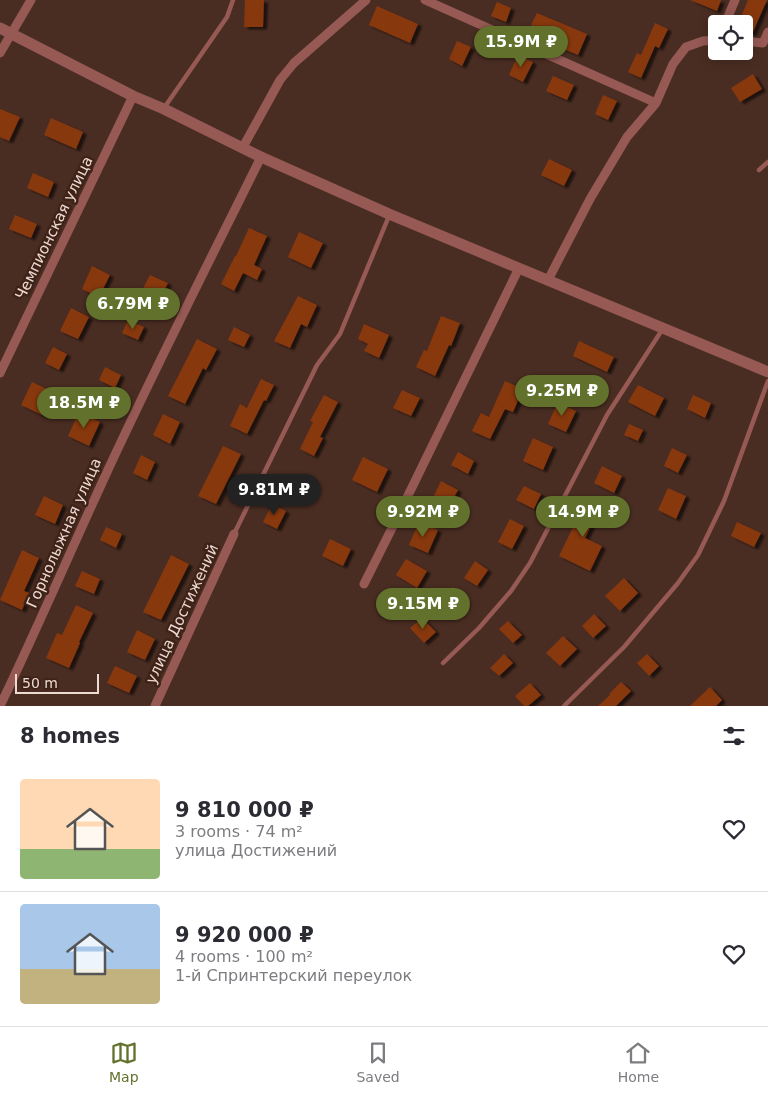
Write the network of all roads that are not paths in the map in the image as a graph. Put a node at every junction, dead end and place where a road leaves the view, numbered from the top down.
1 (31, 0) edge
2 (233, 0) edge
3 (366, 0) edge
4 (425, 0) edge
5 (735, 0) edge
6 (729, 15) edge
7 (0, 28) edge
8 (768, 32) edge
9 (11, 34) junction
10 (708, 41) edge
11 (753, 43) edge
12 (766, 45) edge
13 (0, 52) edge
14 (133, 96) junction
15 (656, 103) junction
16 (164, 109) junction
17 (243, 147) junction
18 (261, 157) junction
19 (768, 162) edge
20 (759, 170) dead end
21 (389, 214) junction
22 (519, 268) junction
23 (548, 280) junction
24 (662, 328) junction
25 (768, 372) edge
26 (0, 373) edge
27 (768, 381) edge
28 (234, 534) joint
29 (364, 584) dead end
30 (443, 663) dead end
31 (0, 706) edge
32 (155, 706) edge
33 (564, 706) edge

1 - 9 street
2 - 16 lane
3 - 17 street
4 - 15 street
5 - 6 street
7 - 9 street
8 - 12 street
9 - 13 street
9 - 14 street
10 - 15 street
11 - 12 street
14 - 16 street
14 - 26 street, Чемпионская улица
15 - 23 street
16 - 17 street
17 - 18 street
18 - 21 street
18 - 31 street, Горнолыжная улица
19 - 20 lane
21 - 22 street
21 - 28 lane
22 - 23 street
22 - 29 street
23 - 24 street
24 - 25 street
24 - 30 lane
27 - 33 lane
28 - 32 street, улица Достижений

